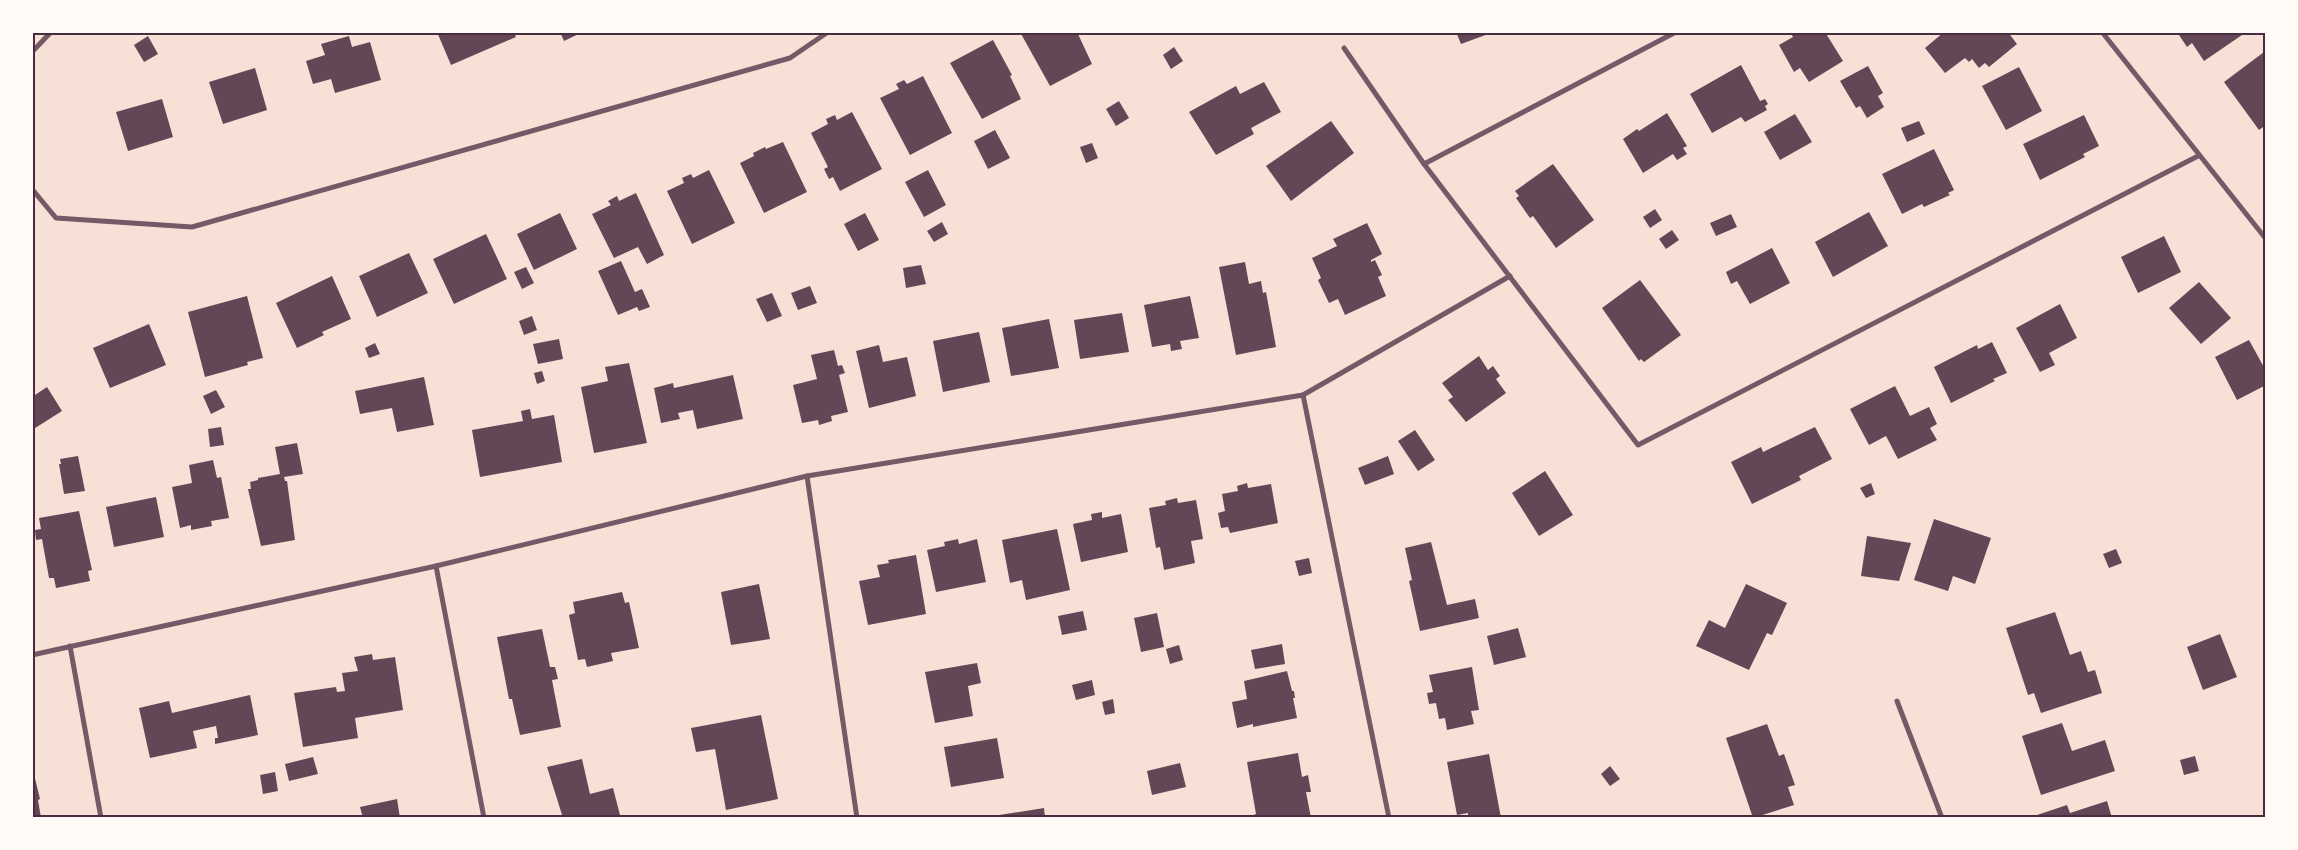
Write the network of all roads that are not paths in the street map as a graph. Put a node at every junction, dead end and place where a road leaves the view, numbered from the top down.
1 (51, 32) edge
2 (828, 32) edge
3 (1676, 32) edge
4 (2102, 32) edge
5 (1344, 48) dead end
6 (32, 52) edge
7 (2198, 156) junction
8 (1424, 164) junction
9 (32, 190) edge
10 (2266, 239) edge
11 (1510, 276) junction
12 (1303, 395) junction
13 (807, 476) junction
14 (436, 566) junction
15 (70, 646) junction
16 (32, 648) edge
17 (34, 654) edge
18 (1897, 701) dead end
19 (101, 818) edge
20 (484, 818) edge
21 (857, 818) edge
22 (1389, 818) edge
23 (1942, 818) edge

1 - 6 street
2 - 9 street
3 - 8 street
4 - 7 street
5 - 8 street
7 - 10 street
7 - 11 street
8 - 11 street
11 - 12 street
12 - 13 street
12 - 22 street
13 - 14 street
13 - 21 street
14 - 15 street
14 - 20 street
15 - 17 street
15 - 19 street
16 - 17 street
18 - 23 street

